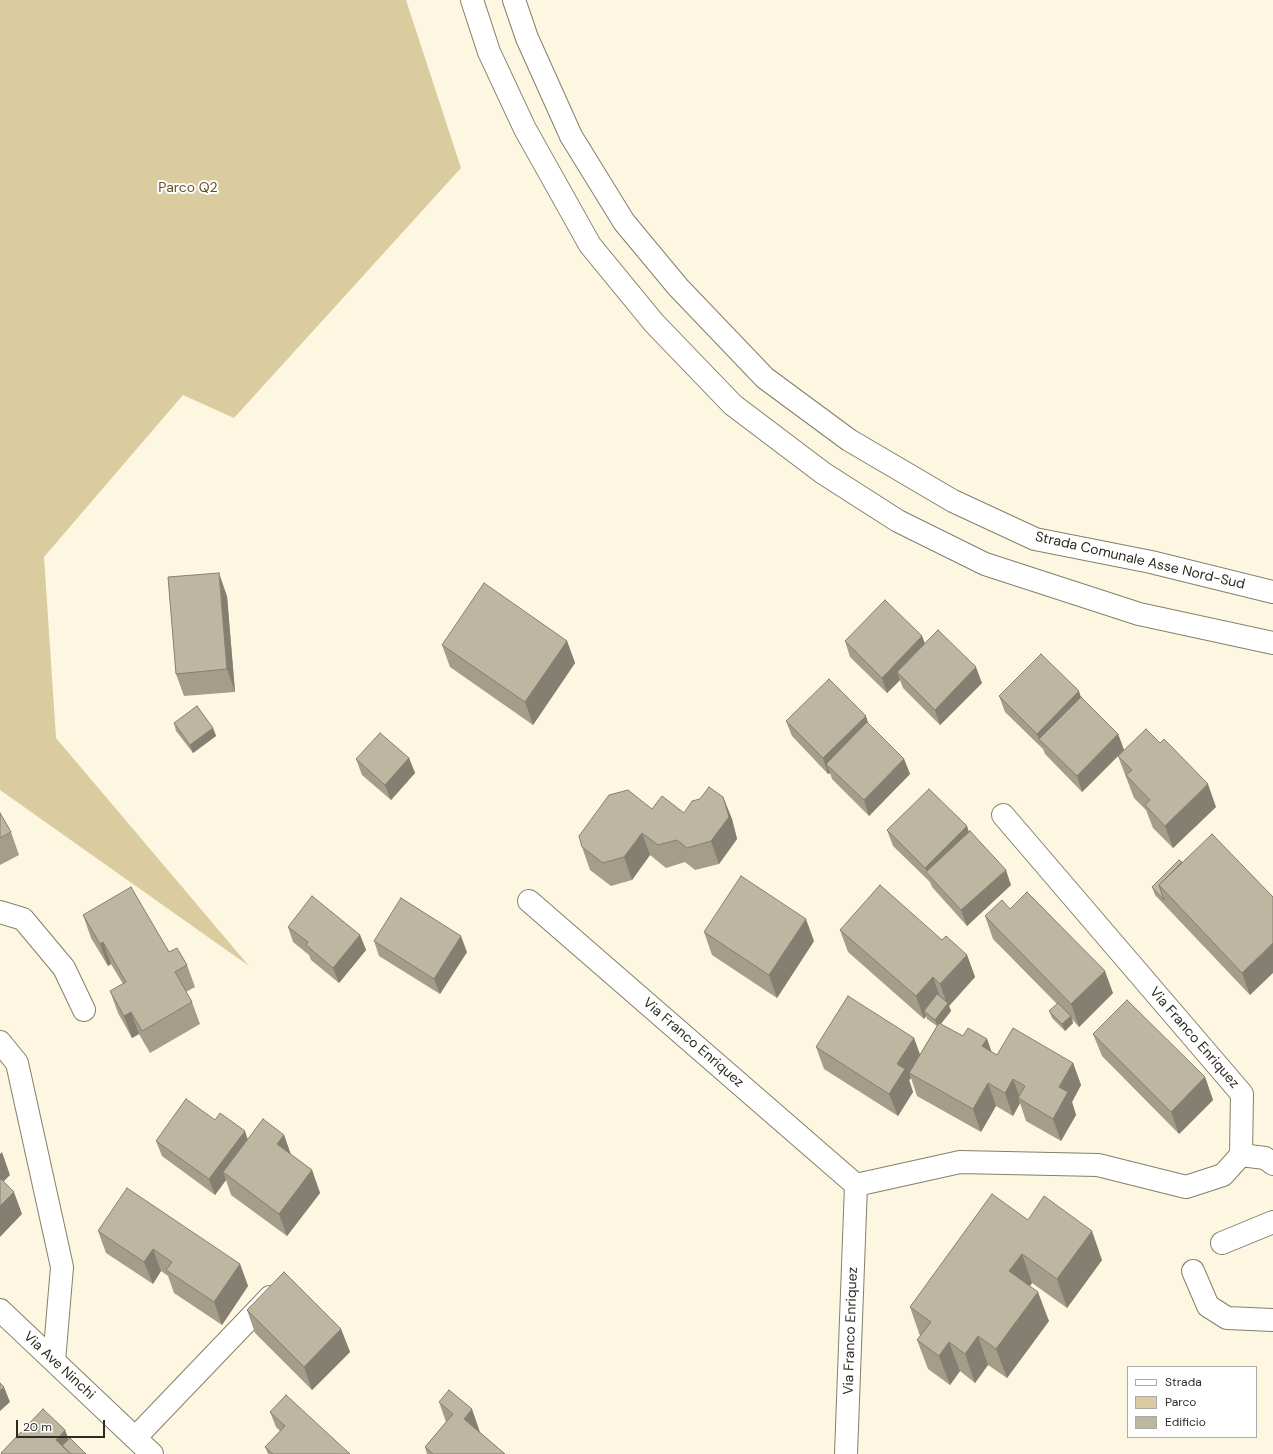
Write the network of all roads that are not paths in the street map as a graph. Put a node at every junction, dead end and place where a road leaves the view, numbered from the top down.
1 (472, 0) edge
2 (514, 0) edge
3 (1273, 592) edge
4 (1273, 643) edge
5 (1003, 815) dead end
6 (529, 901) dead end
7 (0, 912) edge
8 (84, 1010) dead end
9 (0, 1042) edge
10 (1240, 1154) junction
11 (1270, 1159) edge
12 (856, 1185) junction
13 (1273, 1222) edge
14 (1222, 1243) dead end
15 (1193, 1271) dead end
16 (284, 1284) edge
17 (0, 1310) edge
18 (1273, 1320) edge
19 (54, 1362) junction
20 (135, 1438) junction
21 (152, 1454) edge
22 (846, 1454) edge

1 - 4 main road
2 - 3 main road, Strada Comunale Asse Nord-Sud
5 - 10 main road, Via Franco Enriquez
6 - 12 main road, Via Franco Enriquez
7 - 8 main road
9 - 19 main road
10 - 11 main road
10 - 12 main road
12 - 22 main road, Via Franco Enriquez
13 - 14 main road
15 - 18 main road
16 - 20 main road
17 - 19 main road, Via Ave Ninchi
19 - 20 main road, Via Ave Ninchi
20 - 21 main road, Via Ave Ninchi

